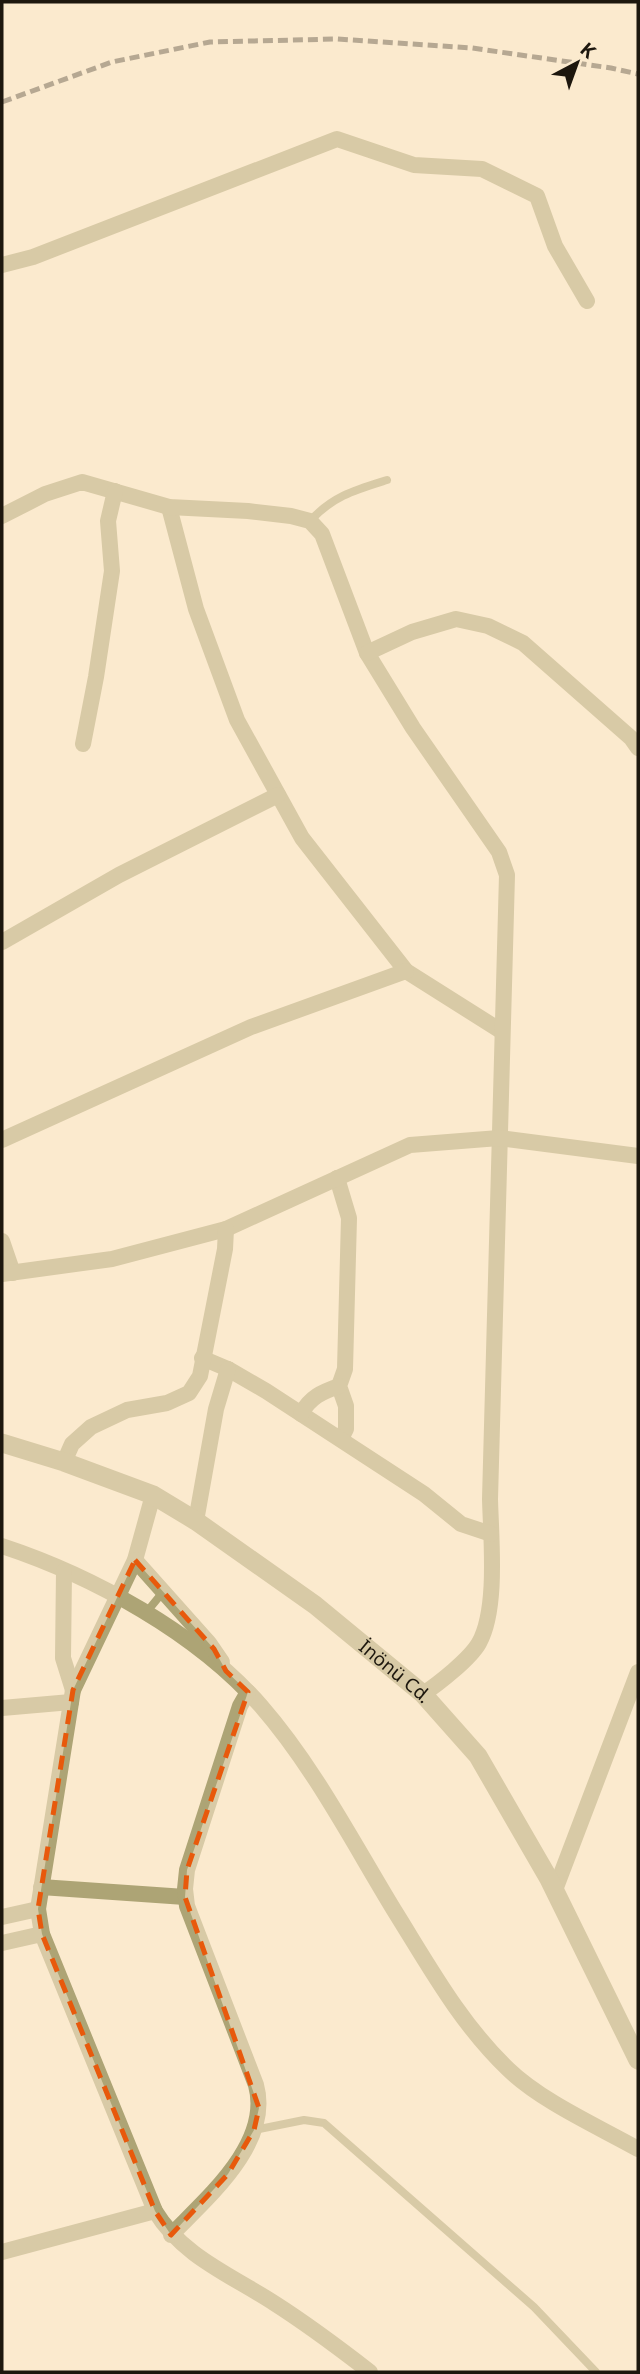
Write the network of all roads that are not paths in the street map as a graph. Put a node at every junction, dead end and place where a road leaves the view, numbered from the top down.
1 (2, 265) edge
2 (587, 301) dead end
3 (387, 480) dead end
4 (115, 491) junction
5 (169, 507) junction
6 (2, 516) edge
7 (310, 521) junction
8 (367, 653) junction
9 (83, 744) dead end
10 (638, 748) edge
11 (278, 795) junction
12 (2, 942) edge
13 (406, 971) junction
14 (501, 1031) junction
15 (499, 1138) junction
16 (2, 1140) edge
17 (638, 1156) edge
18 (337, 1178) junction
19 (226, 1229) junction
20 (2, 1241) edge
21 (7, 1273) edge
22 (202, 1358) junction
23 (228, 1369) junction
24 (339, 1387) junction
25 (301, 1413) junction
26 (341, 1438) junction
27 (2, 1444) edge
28 (64, 1462) junction
29 (153, 1494) junction
30 (196, 1521) junction
31 (491, 1534) junction
32 (2, 1546) edge
33 (135, 1560) junction
34 (64, 1571) junction
35 (163, 1591) junction
36 (117, 1597) junction
37 (145, 1614) junction
38 (226, 1671) junction
39 (638, 1672) edge
40 (248, 1692) junction
41 (423, 1694) junction
42 (72, 1696) junction
43 (2, 1708) edge
44 (41, 1887) junction
45 (555, 1890) junction
46 (185, 1897) junction
47 (38, 1909) junction
48 (2, 1917) edge
49 (42, 1934) junction
50 (2, 1942) edge
51 (638, 2060) edge
52 (254, 2130) junction
53 (638, 2149) edge
54 (155, 2211) junction
55 (171, 2235) junction
56 (2, 2252) edge
57 (370, 2372) edge
58 (596, 2372) edge

1 - 2 street
3 - 7 lane
4 - 5 street
4 - 6 street
4 - 9 street
5 - 7 street
5 - 11 street
7 - 8 street
8 - 10 street
8 - 14 street
11 - 12 street
11 - 13 street
13 - 14 street
13 - 16 street
14 - 15 street
15 - 17 street
15 - 18 street
15 - 31 street
18 - 19 street
18 - 24 street
19 - 21 street
19 - 22 street
20 - 21 street
22 - 23 street
22 - 28 street
23 - 25 street
23 - 30 street
24 - 25 street
24 - 26 street
25 - 26 street
26 - 31 street
27 - 28 street, İnönü Cd.
28 - 29 street, İnönü Cd.
29 - 30 street, İnönü Cd.
29 - 33 street
30 - 41 street, İnönü Cd.
31 - 41 street
32 - 34 street
33 - 35 street
33 - 36 street
34 - 36 street
34 - 42 street
35 - 37 lane
35 - 38 street
36 - 37 street
36 - 42 street
37 - 38 street
38 - 40 street
39 - 45 street
40 - 46 street
40 - 53 street
41 - 45 street, İnönü Cd.
42 - 43 street
42 - 44 street
44 - 46 street
44 - 47 street
45 - 51 street, İnönü Cd.
46 - 52 street
47 - 48 street
47 - 49 street
49 - 50 street
49 - 54 street
52 - 55 street
52 - 58 lane
54 - 55 street
54 - 56 street
55 - 57 street

